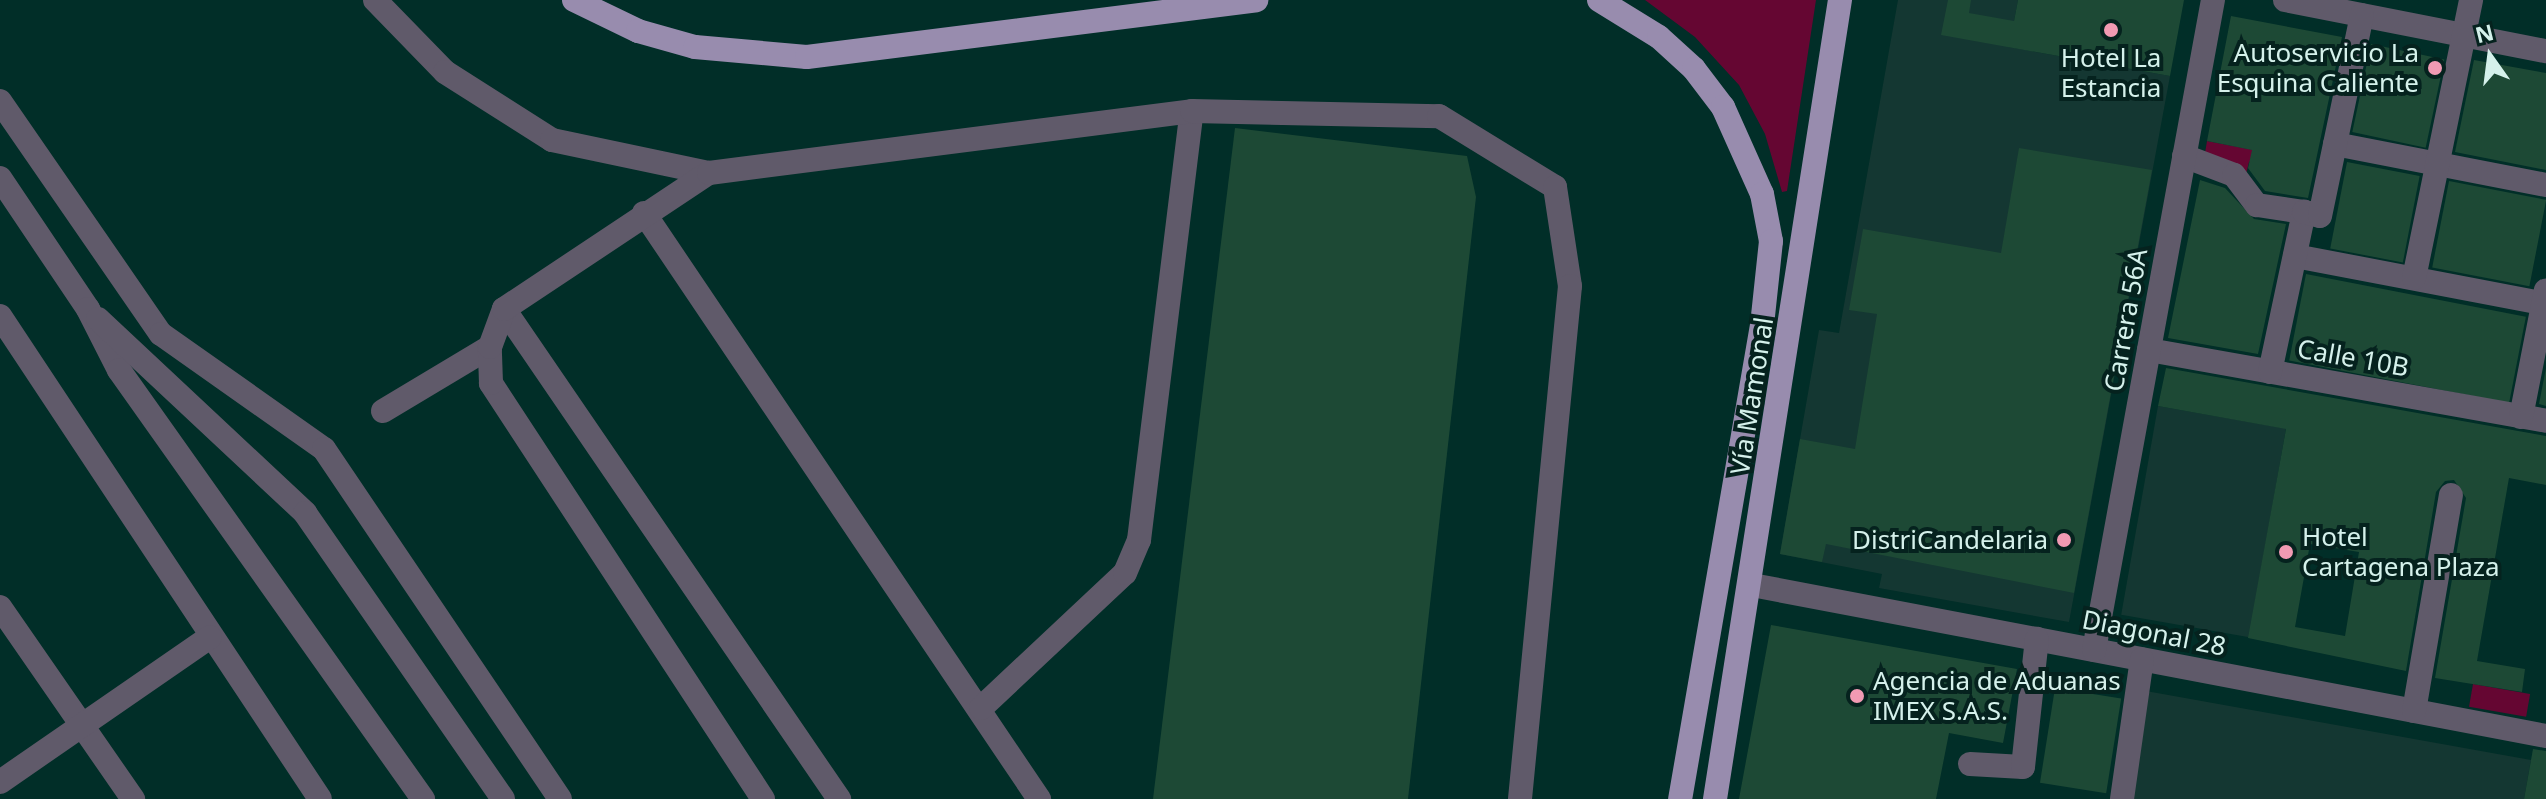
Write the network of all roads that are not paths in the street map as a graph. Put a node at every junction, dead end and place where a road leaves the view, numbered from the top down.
1 (375, 0) edge
2 (574, 0) edge
3 (1256, 0) edge
4 (1599, 0) edge
5 (1840, 0) edge
6 (2213, 0) edge
7 (2285, 0) edge
8 (2471, 0) edge
9 (2350, 9) edge
10 (2464, 35) junction
11 (2546, 51) edge
12 (0, 101) edge
13 (1192, 111) junction
14 (2335, 144) junction
15 (2184, 156) junction
16 (2439, 163) junction
17 (709, 173) junction
18 (0, 178) edge
19 (2546, 185) edge
20 (2304, 212) junction
21 (644, 213) junction
22 (2295, 256) junction
23 (2414, 278) junction
24 (2545, 299) edge
25 (88, 309) junction
26 (504, 309) junction
27 (0, 316) edge
28 (490, 347) junction
29 (2149, 350) junction
30 (2270, 372) junction
31 (383, 411) dead end
32 (2521, 417) junction
33 (2546, 421) edge
34 (2451, 495) dead end
35 (1752, 585) junction
36 (0, 607) edge
37 (210, 637) junction
38 (2037, 639) junction
39 (2094, 650) junction
40 (2142, 659) junction
41 (981, 708) junction
42 (2414, 711) junction
43 (81, 726) junction
44 (2546, 736) edge
45 (1970, 764) dead end
46 (0, 782) edge
47 (133, 799) edge
48 (320, 799) edge
49 (423, 799) edge
50 (503, 799) edge
51 (560, 799) edge
52 (763, 799) edge
53 (839, 799) edge
54 (1039, 799) edge
55 (1520, 799) edge
56 (1680, 799) edge
57 (1715, 799) edge
58 (2122, 799) edge

1 - 17 street
2 - 3 main road
4 - 56 main road, Vía Mamonal
5 - 35 main road, Vía Mamonal
6 - 15 street, Carrera 56A
7 - 9 street
8 - 10 street
9 - 10 street
9 - 14 street
10 - 11 street
10 - 16 street
12 - 51 street
13 - 17 street
13 - 41 street
13 - 55 street
14 - 16 street
14 - 20 street
15 - 20 street
15 - 29 street, Carrera 56A
16 - 19 street
16 - 23 street
17 - 21 street
18 - 25 street
20 - 22 street
21 - 26 street
21 - 41 street
22 - 23 street
22 - 30 street
23 - 24 street
24 - 32 street
25 - 49 street
25 - 50 street
26 - 28 street
26 - 53 street
27 - 37 street
28 - 31 street
28 - 52 street
29 - 30 street, Calle 10B
29 - 39 street, Carrera 56A
30 - 32 street, Calle 10B
32 - 33 street, Calle 10B
34 - 42 street
35 - 38 street, Diagonal 28
35 - 57 main road, Vía Mamonal
36 - 43 street
37 - 43 street
37 - 48 street
38 - 39 street, Diagonal 28
38 - 45 street
39 - 40 street, Diagonal 28
40 - 42 street, Diagonal 28
40 - 58 street
41 - 54 street
42 - 44 street, Diagonal 28
43 - 46 street
43 - 47 street

